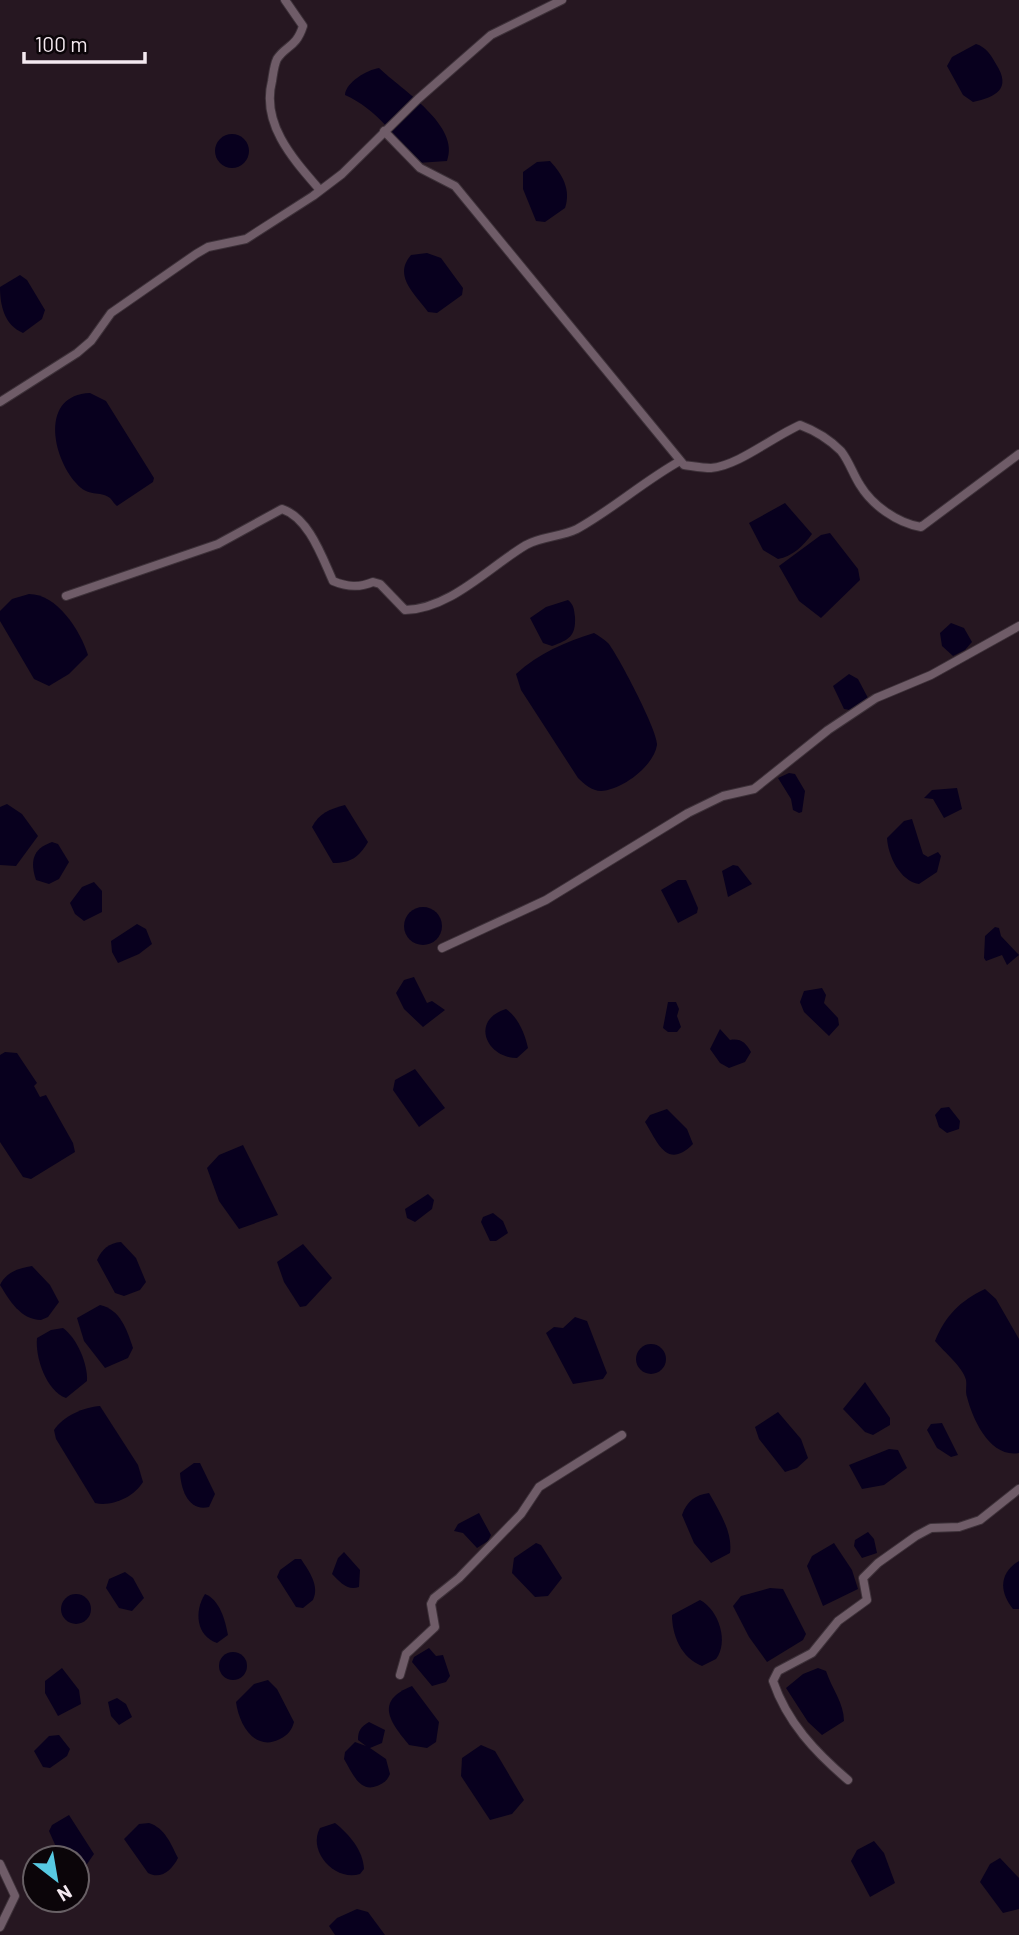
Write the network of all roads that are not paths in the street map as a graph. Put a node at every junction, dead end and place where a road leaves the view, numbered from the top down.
1 (285, 0) edge
2 (562, 0) edge
3 (384, 131) junction
4 (320, 190) junction
5 (0, 402) edge
6 (1019, 454) edge
7 (680, 461) junction
8 (66, 596) dead end
9 (1019, 626) edge
10 (442, 948) dead end
11 (622, 1435) dead end
12 (1019, 1489) edge
13 (400, 1675) dead end
14 (848, 1780) dead end
15 (0, 1864) edge
16 (0, 1927) edge

1 - 4 street
2 - 3 street
3 - 4 street
3 - 7 street
4 - 5 street
6 - 7 street
7 - 8 street
9 - 10 street
11 - 13 street
12 - 14 street
15 - 16 street

